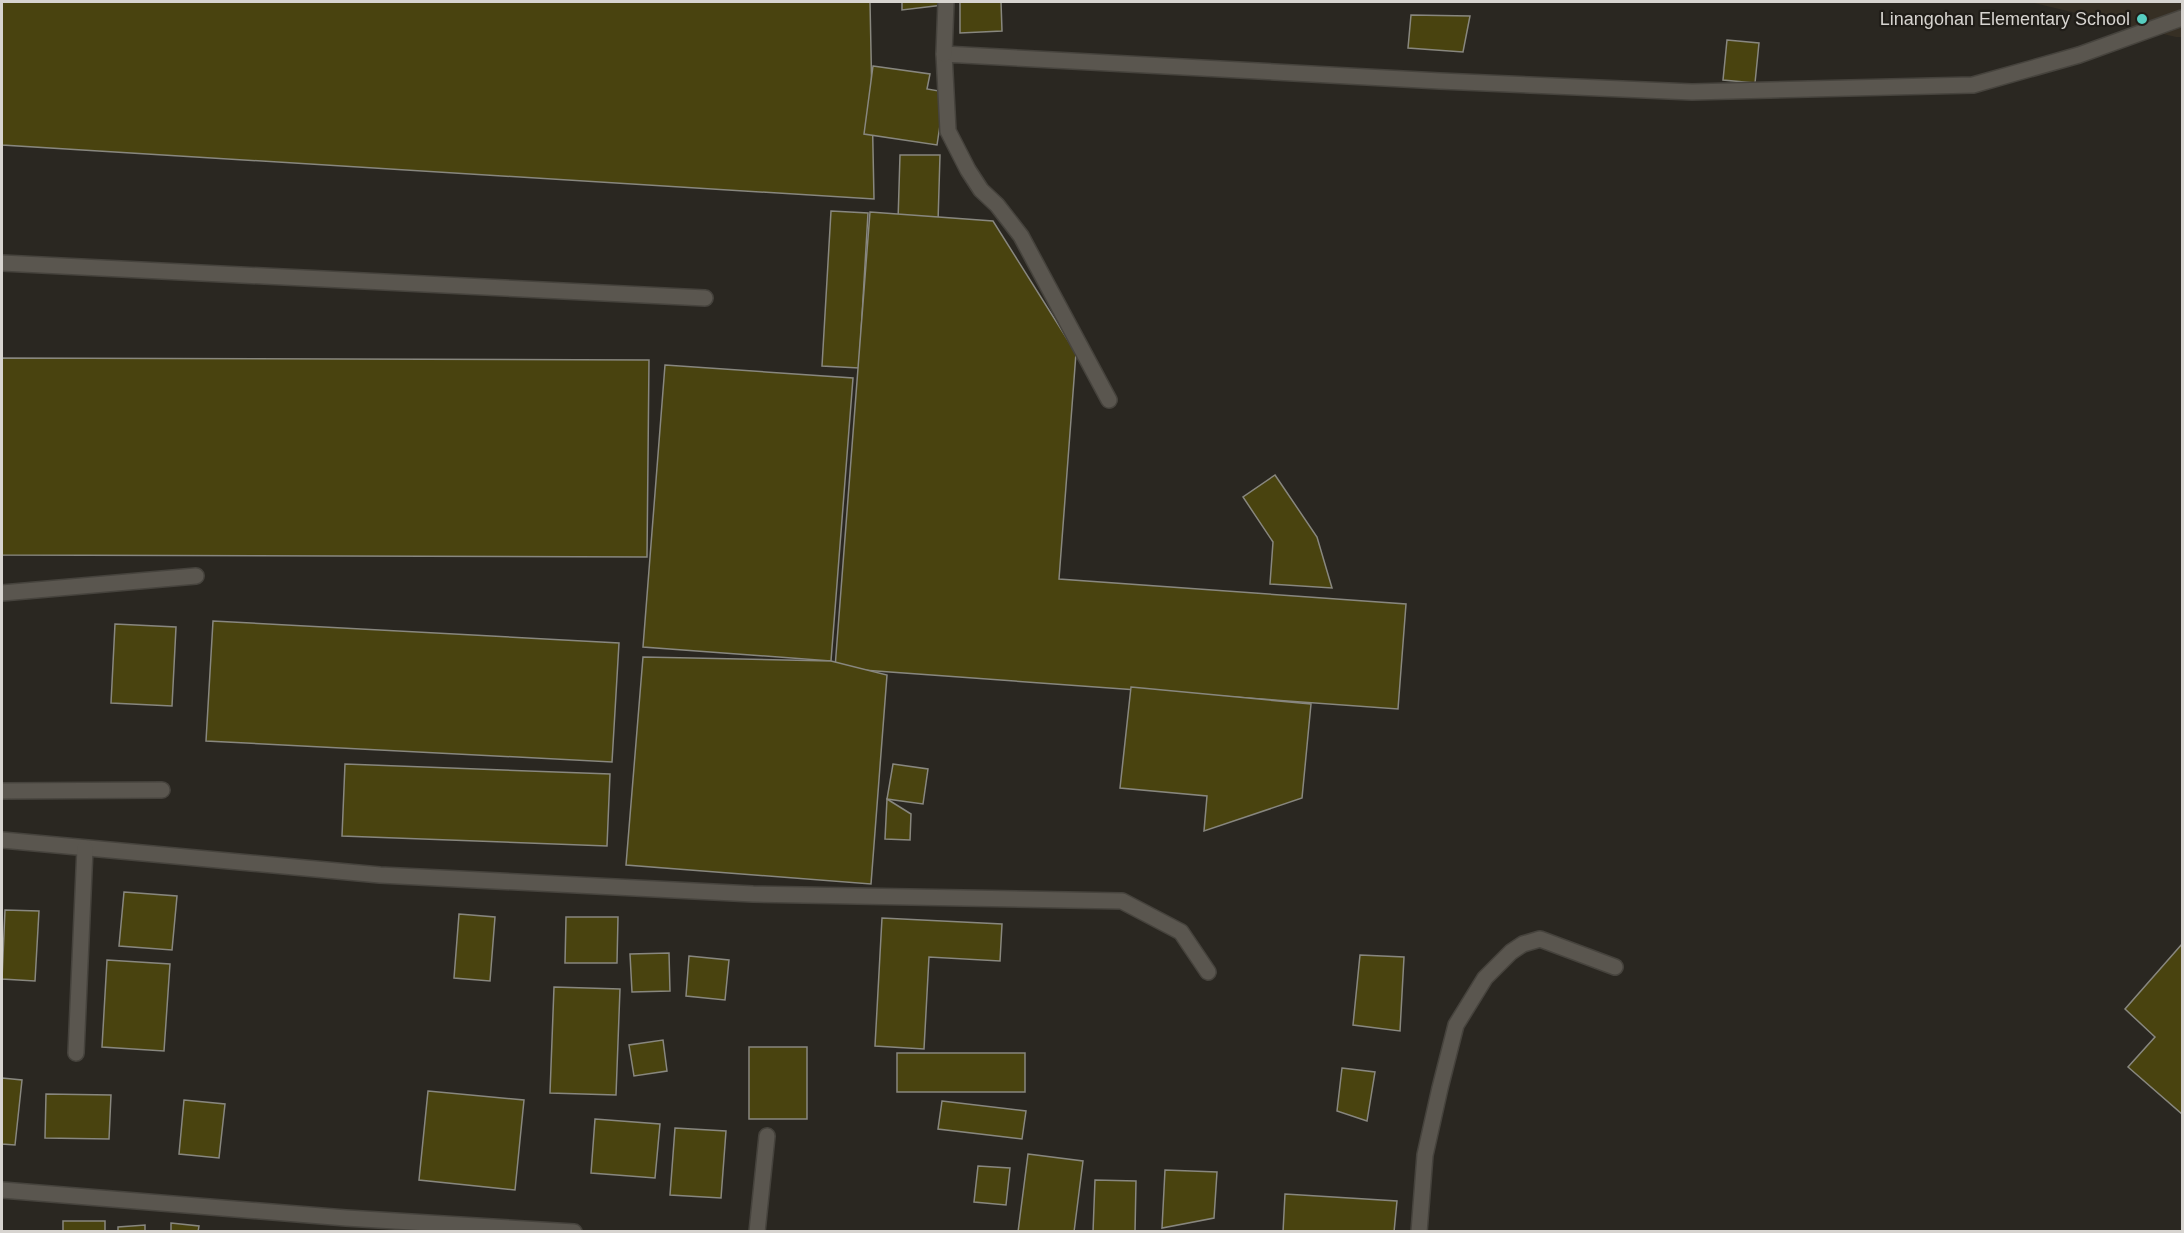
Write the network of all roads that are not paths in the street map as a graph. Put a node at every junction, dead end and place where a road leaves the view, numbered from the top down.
1 (946, 2) edge
2 (2182, 18) edge
3 (944, 54) junction
4 (2, 263) edge
5 (705, 298) dead end
6 (1109, 400) dead end
7 (196, 576) dead end
8 (2, 593) edge
9 (162, 790) dead end
10 (2, 791) edge
11 (2, 840) edge
12 (85, 848) junction
13 (1615, 967) dead end
14 (1208, 972) dead end
15 (76, 1053) dead end
16 (767, 1136) dead end
17 (2, 1190) edge
18 (574, 1232) edge
19 (757, 1232) edge
20 (1419, 1232) edge

1 - 3 street
2 - 3 street
3 - 6 street
4 - 5 street
7 - 8 street
9 - 10 street
11 - 12 street
12 - 14 street
12 - 15 street
13 - 20 street
16 - 19 street
17 - 18 street

